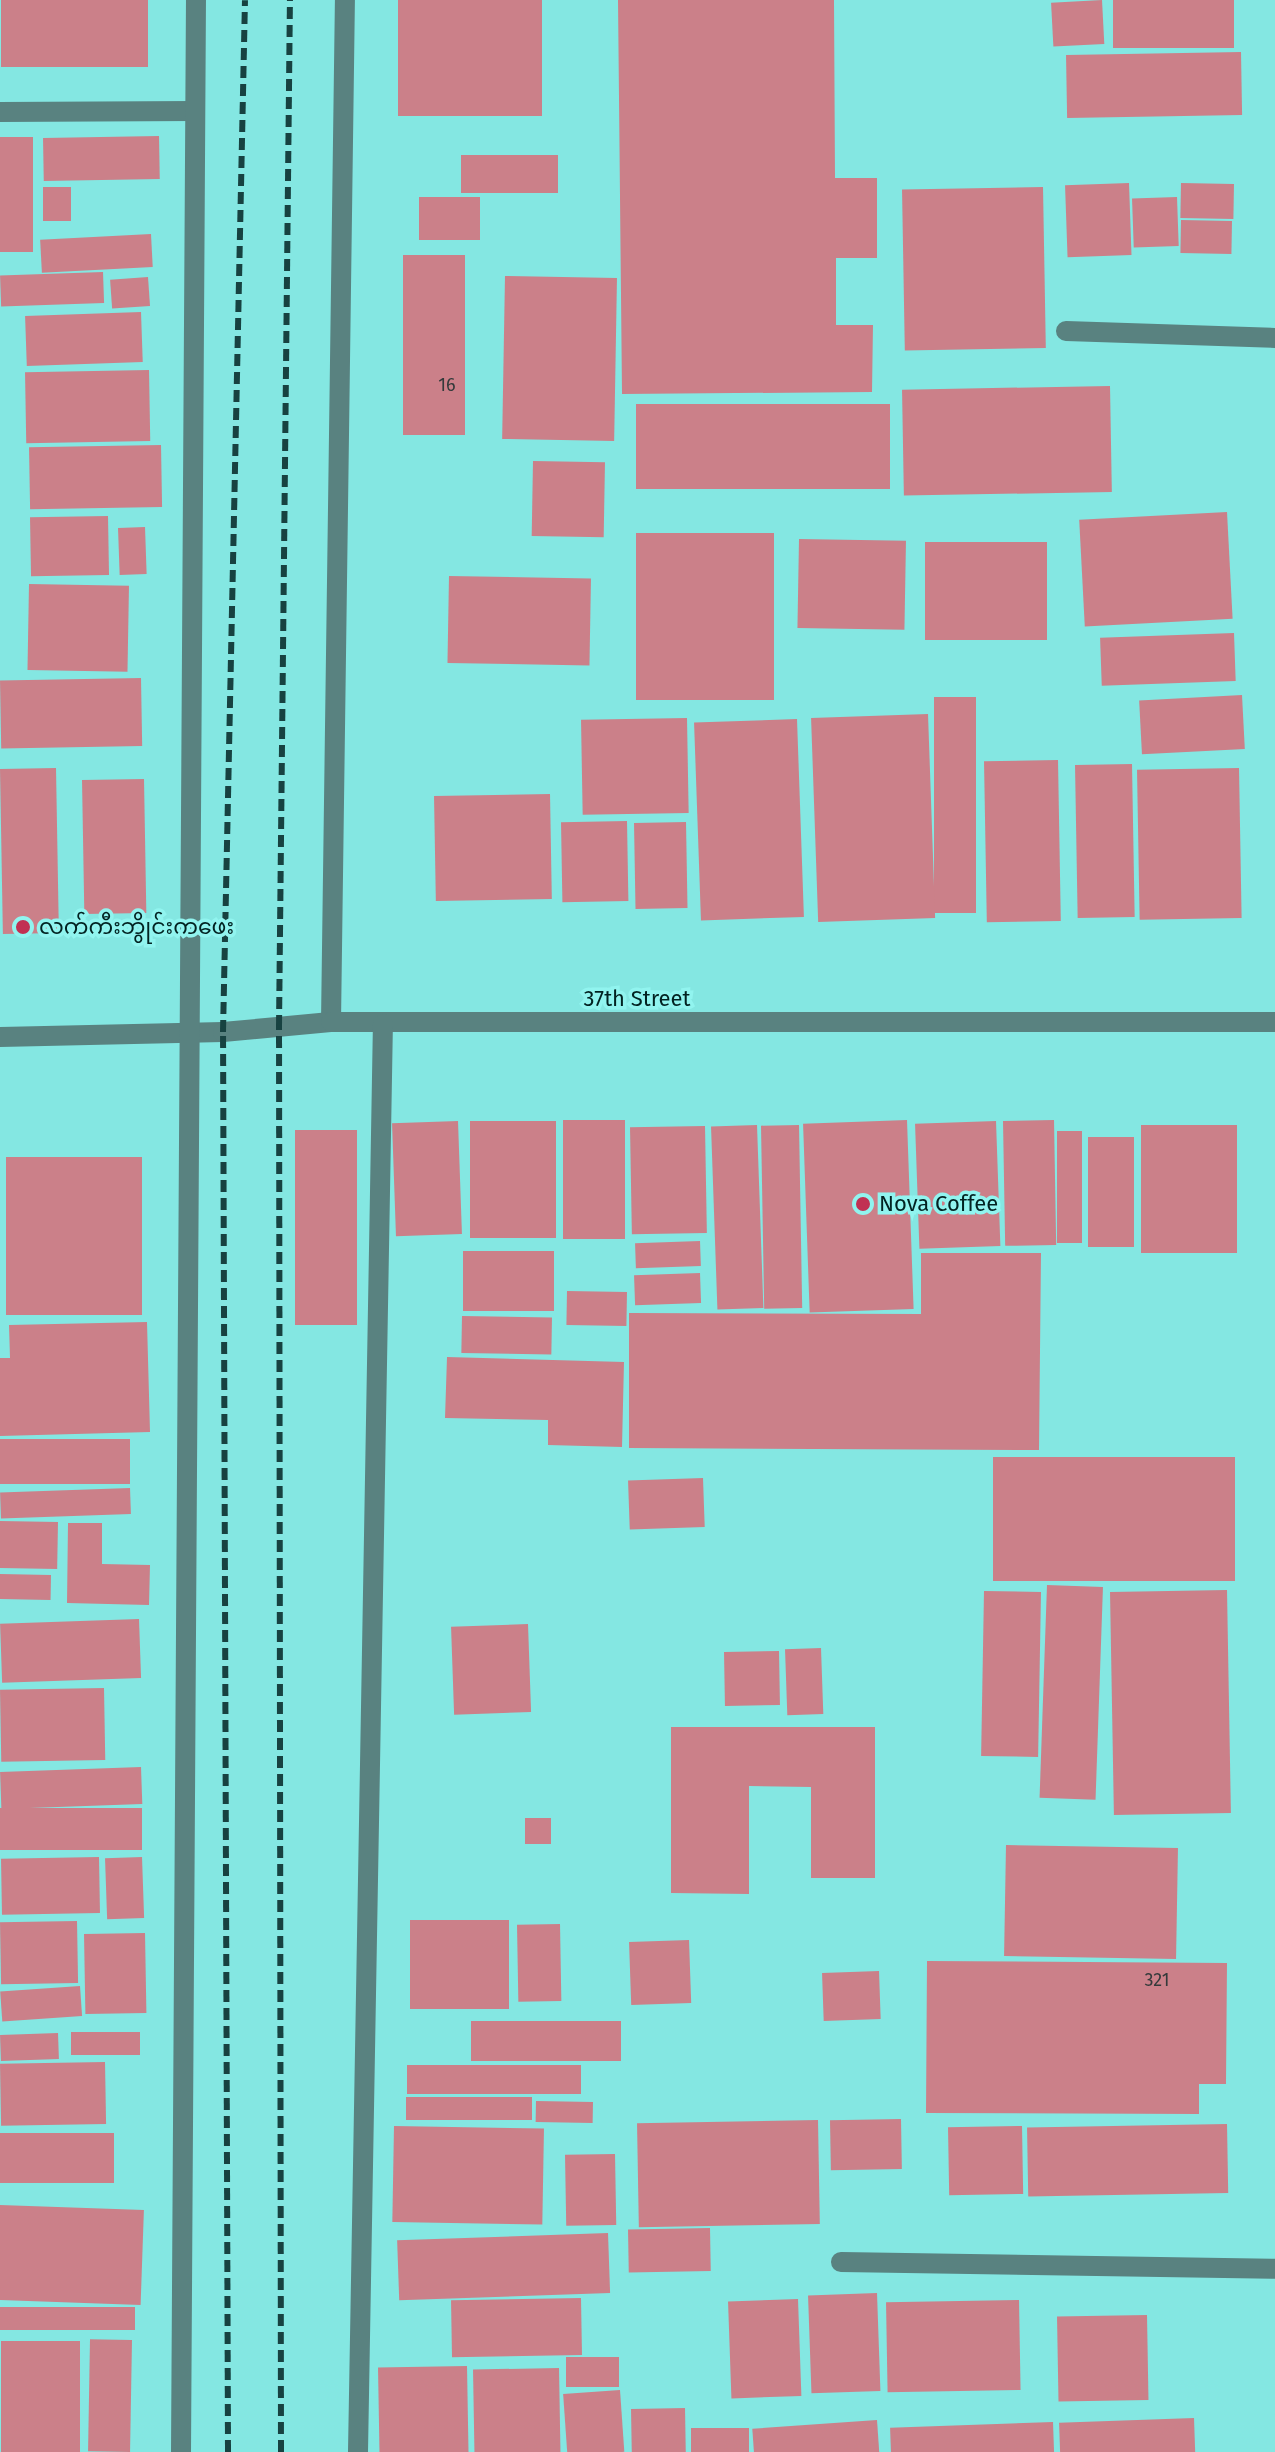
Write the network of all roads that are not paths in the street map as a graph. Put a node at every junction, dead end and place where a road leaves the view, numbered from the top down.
1 (196, 0) edge
2 (345, 0) edge
3 (195, 111) junction
4 (0, 112) edge
5 (1066, 331) dead end
6 (1275, 338) edge
7 (331, 1022) junction
8 (1275, 1022) edge
9 (383, 1024) junction
10 (190, 1032) junction
11 (0, 1037) edge
12 (841, 2262) dead end
13 (1275, 2269) edge
14 (181, 2452) edge
15 (358, 2452) edge

1 - 3 street
2 - 7 street
3 - 4 street
3 - 10 street
5 - 6 street
7 - 9 street, 37th Street
7 - 10 street, 37th Street
8 - 9 street, 37th Street
9 - 15 street
10 - 11 street, 37th Street
10 - 14 street
12 - 13 street

